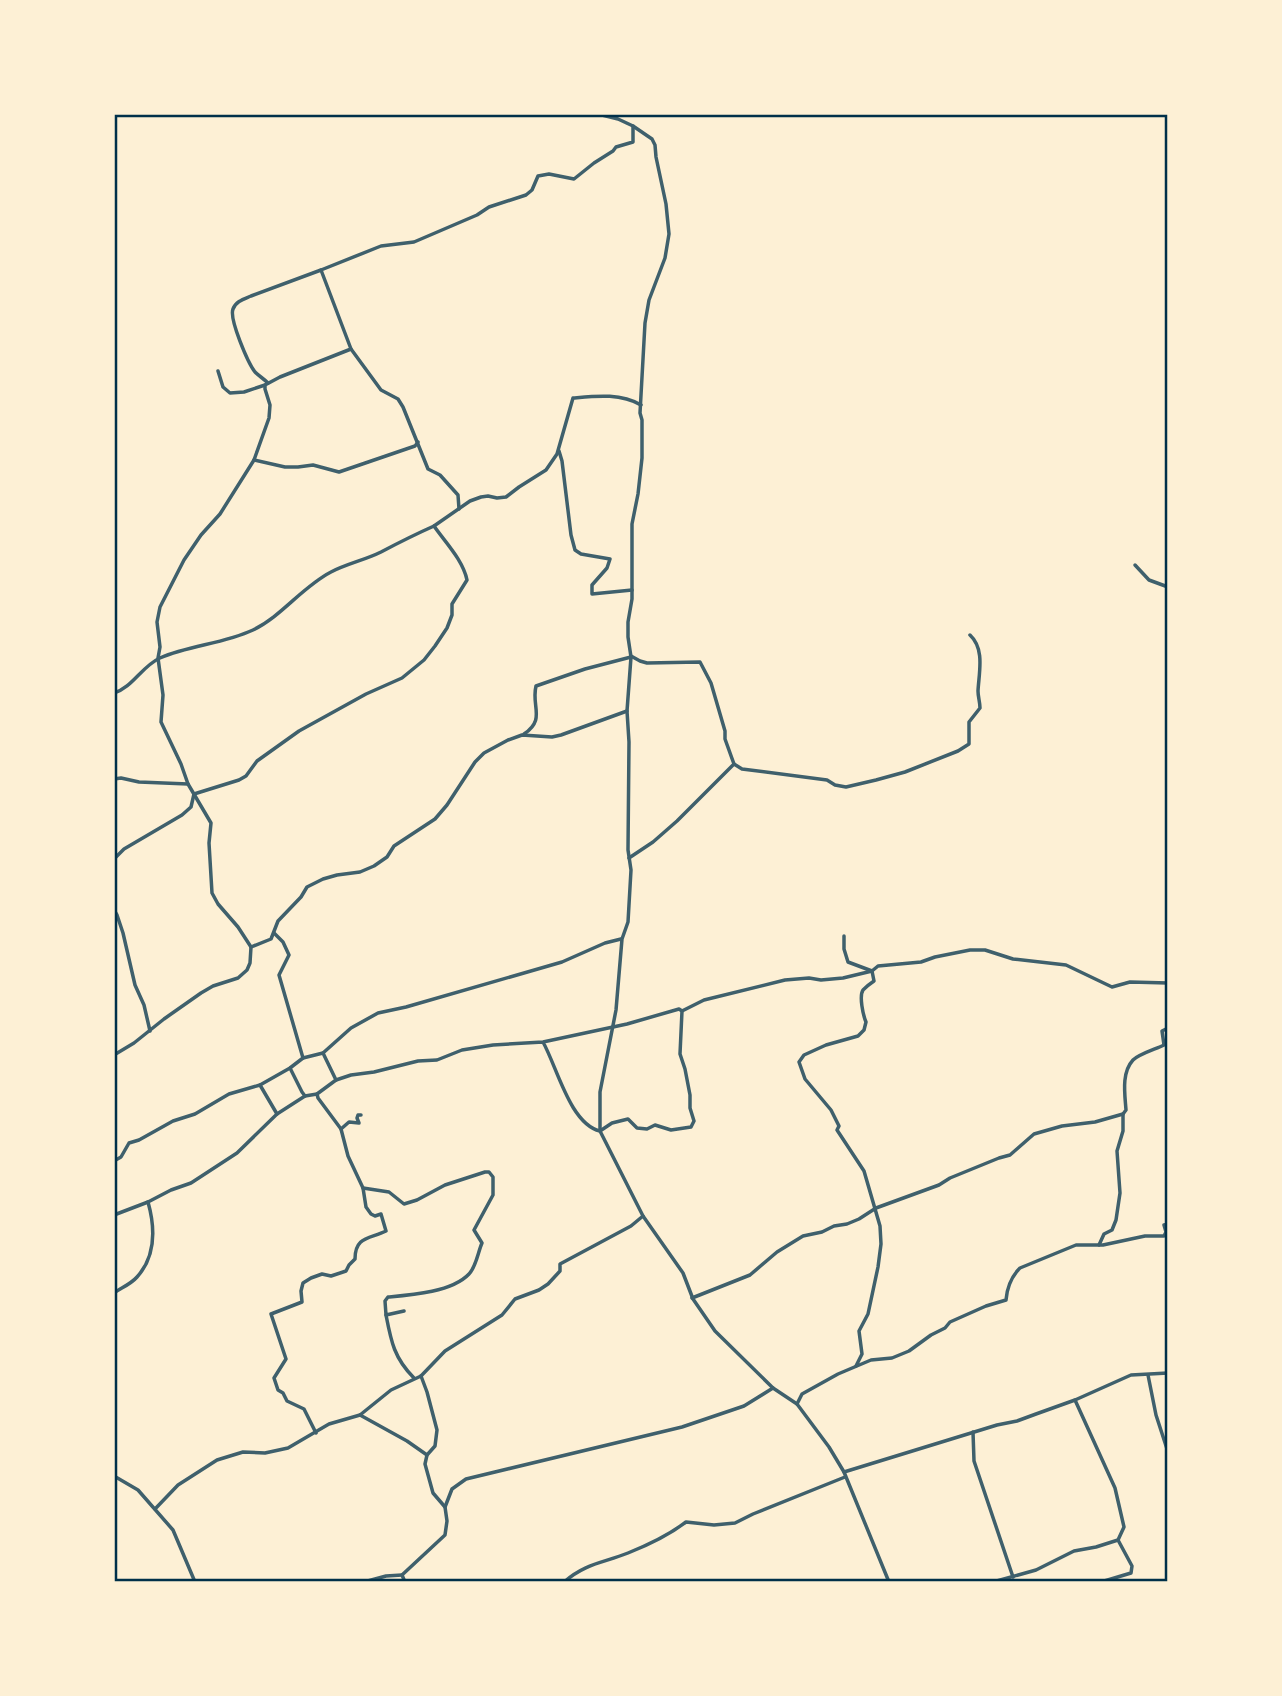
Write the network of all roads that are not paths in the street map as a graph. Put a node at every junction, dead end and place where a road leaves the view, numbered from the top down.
1 (598, 114) edge
2 (634, 126) junction
3 (321, 271) junction
4 (351, 349) junction
5 (218, 371) dead end
6 (267, 384) junction
7 (641, 405) junction
8 (418, 442) junction
9 (559, 449) junction
10 (254, 460) junction
11 (459, 509) junction
12 (434, 526) junction
13 (1135, 565) dead end
14 (1168, 587) edge
15 (632, 590) junction
16 (970, 635) dead end
17 (631, 657) junction
18 (158, 658) junction
19 (114, 693) edge
20 (627, 711) junction
21 (522, 735) junction
22 (734, 764) junction
23 (114, 779) edge
24 (188, 784) junction
25 (194, 794) junction
26 (629, 858) junction
27 (114, 859) edge
28 (114, 910) edge
29 (116, 916) edge
30 (274, 933) junction
31 (844, 936) dead end
32 (622, 939) junction
33 (251, 947) junction
34 (872, 971) junction
35 (1168, 983) edge
36 (682, 1011) junction
37 (613, 1027) junction
38 (1168, 1028) edge
39 (150, 1031) junction
40 (543, 1042) junction
41 (323, 1053) junction
42 (114, 1055) edge
43 (303, 1058) junction
44 (290, 1068) junction
45 (336, 1080) junction
46 (260, 1085) junction
47 (317, 1094) junction
48 (305, 1096) junction
49 (276, 1114) junction
50 (1122, 1114) junction
51 (360, 1115) dead end
52 (341, 1129) junction
53 (600, 1131) junction
54 (114, 1161) edge
55 (363, 1188) junction
56 (148, 1202) junction
57 (876, 1208) junction
58 (114, 1215) edge
59 (643, 1216) junction
60 (1168, 1224) edge
61 (1098, 1245) junction
62 (114, 1293) edge
63 (692, 1298) junction
64 (404, 1311) dead end
65 (386, 1315) junction
66 (856, 1366) junction
67 (1168, 1373) edge
68 (1148, 1375) junction
69 (421, 1376) junction
70 (415, 1378) junction
71 (773, 1388) junction
72 (1075, 1400) junction
73 (797, 1404) junction
74 (359, 1415) junction
75 (973, 1432) junction
76 (316, 1433) junction
77 (1168, 1451) edge
78 (427, 1455) junction
79 (845, 1475) junction
80 (114, 1476) edge
81 (445, 1507) junction
82 (155, 1509) junction
83 (1118, 1539) junction
84 (402, 1575) junction
85 (1013, 1577) junction
86 (195, 1582) edge
87 (364, 1582) edge
88 (405, 1582) edge
89 (564, 1582) edge
90 (889, 1582) edge
91 (993, 1582) edge
92 (1101, 1582) edge

1 - 2 street
2 - 3 street
2 - 7 street
3 - 4 street
3 - 6 street
4 - 6 street
4 - 8 street
5 - 6 street
6 - 10 street
7 - 9 street
7 - 15 street
8 - 10 street
8 - 11 street
9 - 11 street
9 - 15 street
10 - 18 street
11 - 12 street
12 - 18 street
12 - 25 street
13 - 14 street
15 - 17 street
16 - 22 street
17 - 20 street
17 - 21 street
17 - 22 street
18 - 19 street
18 - 24 street
20 - 21 street
20 - 26 street
21 - 30 street
22 - 26 street
23 - 24 street
24 - 25 street
25 - 27 street
25 - 33 street
26 - 32 street
28 - 29 street
29 - 39 street
30 - 33 street
30 - 43 street
31 - 34 street
32 - 37 street
32 - 41 street
33 - 39 street
34 - 35 street
34 - 36 street
34 - 57 street
36 - 37 street
36 - 53 street
37 - 40 street
37 - 53 street
38 - 50 street
39 - 42 street
40 - 45 street
40 - 53 street
41 - 43 street
41 - 45 street
43 - 44 street
44 - 46 street
44 - 48 street
45 - 47 street
46 - 49 street
46 - 54 street
47 - 48 street
47 - 52 street
48 - 49 street
49 - 56 street
50 - 57 street
50 - 61 street
51 - 52 street
52 - 55 street
53 - 59 street
55 - 65 street
55 - 76 street
56 - 58 street
56 - 62 street
57 - 63 street
57 - 66 street
59 - 63 street
59 - 69 street
60 - 61 street
61 - 66 street
63 - 71 street
64 - 65 street
65 - 70 street
66 - 73 street
67 - 68 street
68 - 72 street
68 - 77 street
69 - 70 street
69 - 78 street
70 - 74 street
71 - 73 street
71 - 81 street
72 - 75 street
72 - 83 street
73 - 79 street
74 - 76 street
74 - 78 street
75 - 79 street
75 - 85 street
76 - 82 street
78 - 81 street
79 - 89 street
79 - 90 street
80 - 82 street
81 - 84 street
82 - 86 street
83 - 85 street
83 - 92 street
84 - 87 street
84 - 88 street
85 - 91 street

